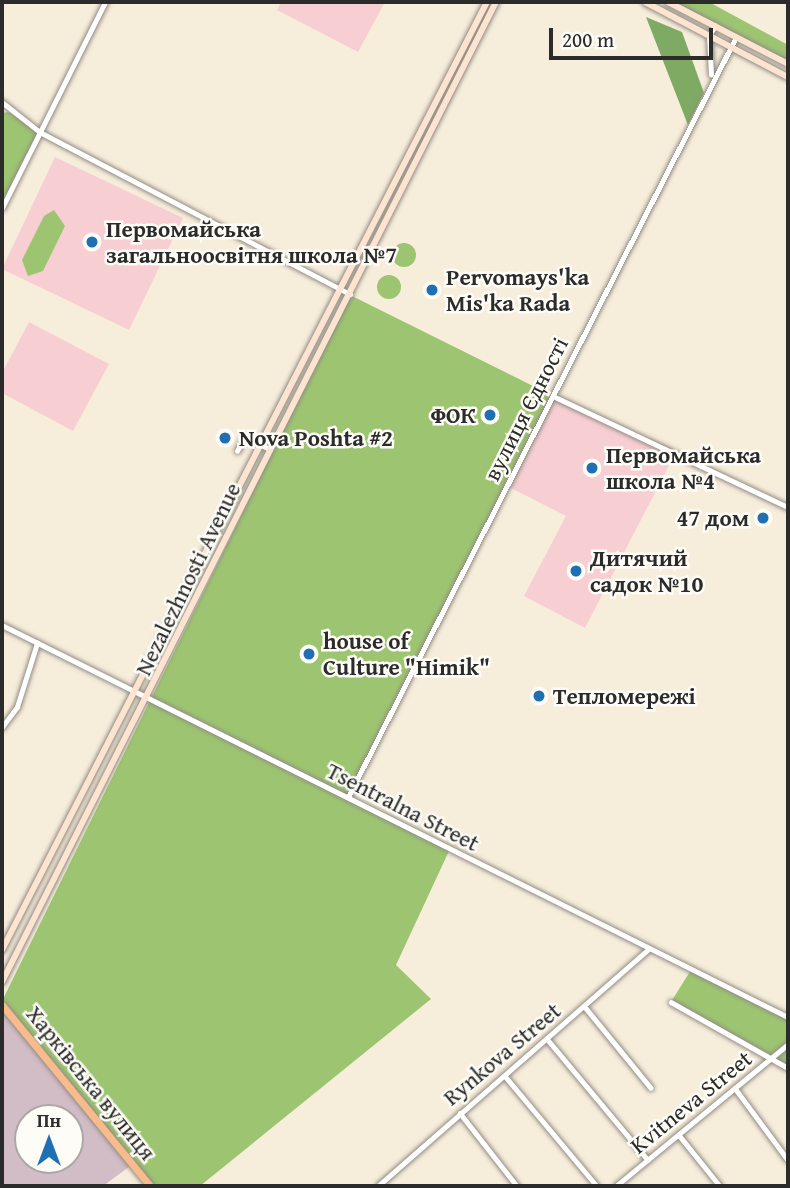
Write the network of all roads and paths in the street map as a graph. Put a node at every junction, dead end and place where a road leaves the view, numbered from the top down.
1 (105, 2) edge
2 (487, 2) edge
3 (496, 2) edge
4 (645, 2) edge
5 (667, 2) edge
6 (663, 11) junction
7 (715, 25) junction
8 (709, 35) junction
9 (736, 37) junction
10 (730, 47) junction
11 (465, 53) junction
12 (788, 64) edge
13 (788, 76) edge
14 (712, 78) junction
15 (2, 102) edge
16 (40, 132) junction
17 (2, 208) edge
18 (342, 288) junction
19 (351, 294) junction
20 (553, 396) junction
21 (263, 446) junction
22 (271, 450) junction
23 (237, 452) dead end
24 (788, 507) edge
25 (2, 625) edge
26 (37, 643) junction
27 (135, 693) junction
28 (148, 700) junction
29 (2, 727) edge
30 (348, 797) junction
31 (649, 949) junction
32 (2, 950) edge
33 (2, 982) edge
34 (671, 1002) dead end
35 (2, 1005) edge
36 (585, 1007) junction
37 (788, 1017) edge
38 (548, 1040) junction
39 (788, 1044) edge
40 (773, 1059) junction
41 (788, 1068) edge
42 (505, 1076) junction
43 (652, 1088) dead end
44 (735, 1088) junction
45 (460, 1113) junction
46 (679, 1134) junction
47 (648, 1160) junction
48 (788, 1160) edge
49 (150, 1186) edge
50 (379, 1186) edge
51 (517, 1186) edge
52 (597, 1186) edge
53 (616, 1186) edge
54 (720, 1186) edge

1 - 16 street
2 - 11 street, Nezalezhnosti Avenue
3 - 11 street, Nezalezhnosti Avenue
4 - 6 street
5 - 6 street
5 - 7 street
6 - 8 street
7 - 8 street
7 - 9 street
8 - 10 street
8 - 14 street
9 - 10 street, вулиця Єдності
9 - 12 street
10 - 13 street
10 - 14 street, вулиця Єдності
11 - 18 street, Nezalezhnosti Avenue
11 - 19 street, Nezalezhnosti Avenue
14 - 20 street, вулиця Єдності
15 - 16 street
16 - 17 street
16 - 18 street
18 - 19 street
18 - 21 street, Nezalezhnosti Avenue
19 - 22 street, Nezalezhnosti Avenue
20 - 24 street
20 - 30 street, вулиця Єдності
21 - 22 street
21 - 23 street
21 - 27 street, Nezalezhnosti Avenue
22 - 28 street, Nezalezhnosti Avenue
25 - 26 street, Tsentralna Street
26 - 27 street, Tsentralna Street
26 - 29 street
27 - 28 street, Tsentralna Street
27 - 32 street, Nezalezhnosti Avenue
28 - 30 street, Tsentralna Street
28 - 33 street, Nezalezhnosti Avenue
30 - 31 street, Tsentralna Street
31 - 36 street, Rynkova Street
31 - 37 street, Tsentralna Street
34 - 40 street
35 - 49 main road, Харківська вулиця
36 - 38 street, Rynkova Street
36 - 43 street
38 - 42 street, Rynkova Street
38 - 47 street
39 - 40 street, Kvitneva Street
40 - 41 street
40 - 44 street, Kvitneva Street
42 - 45 street, Rynkova Street
42 - 52 street
44 - 46 street, Kvitneva Street
44 - 48 street
45 - 50 street, Rynkova Street
45 - 51 street
46 - 47 street, Kvitneva Street
46 - 54 street
47 - 53 street, Kvitneva Street

